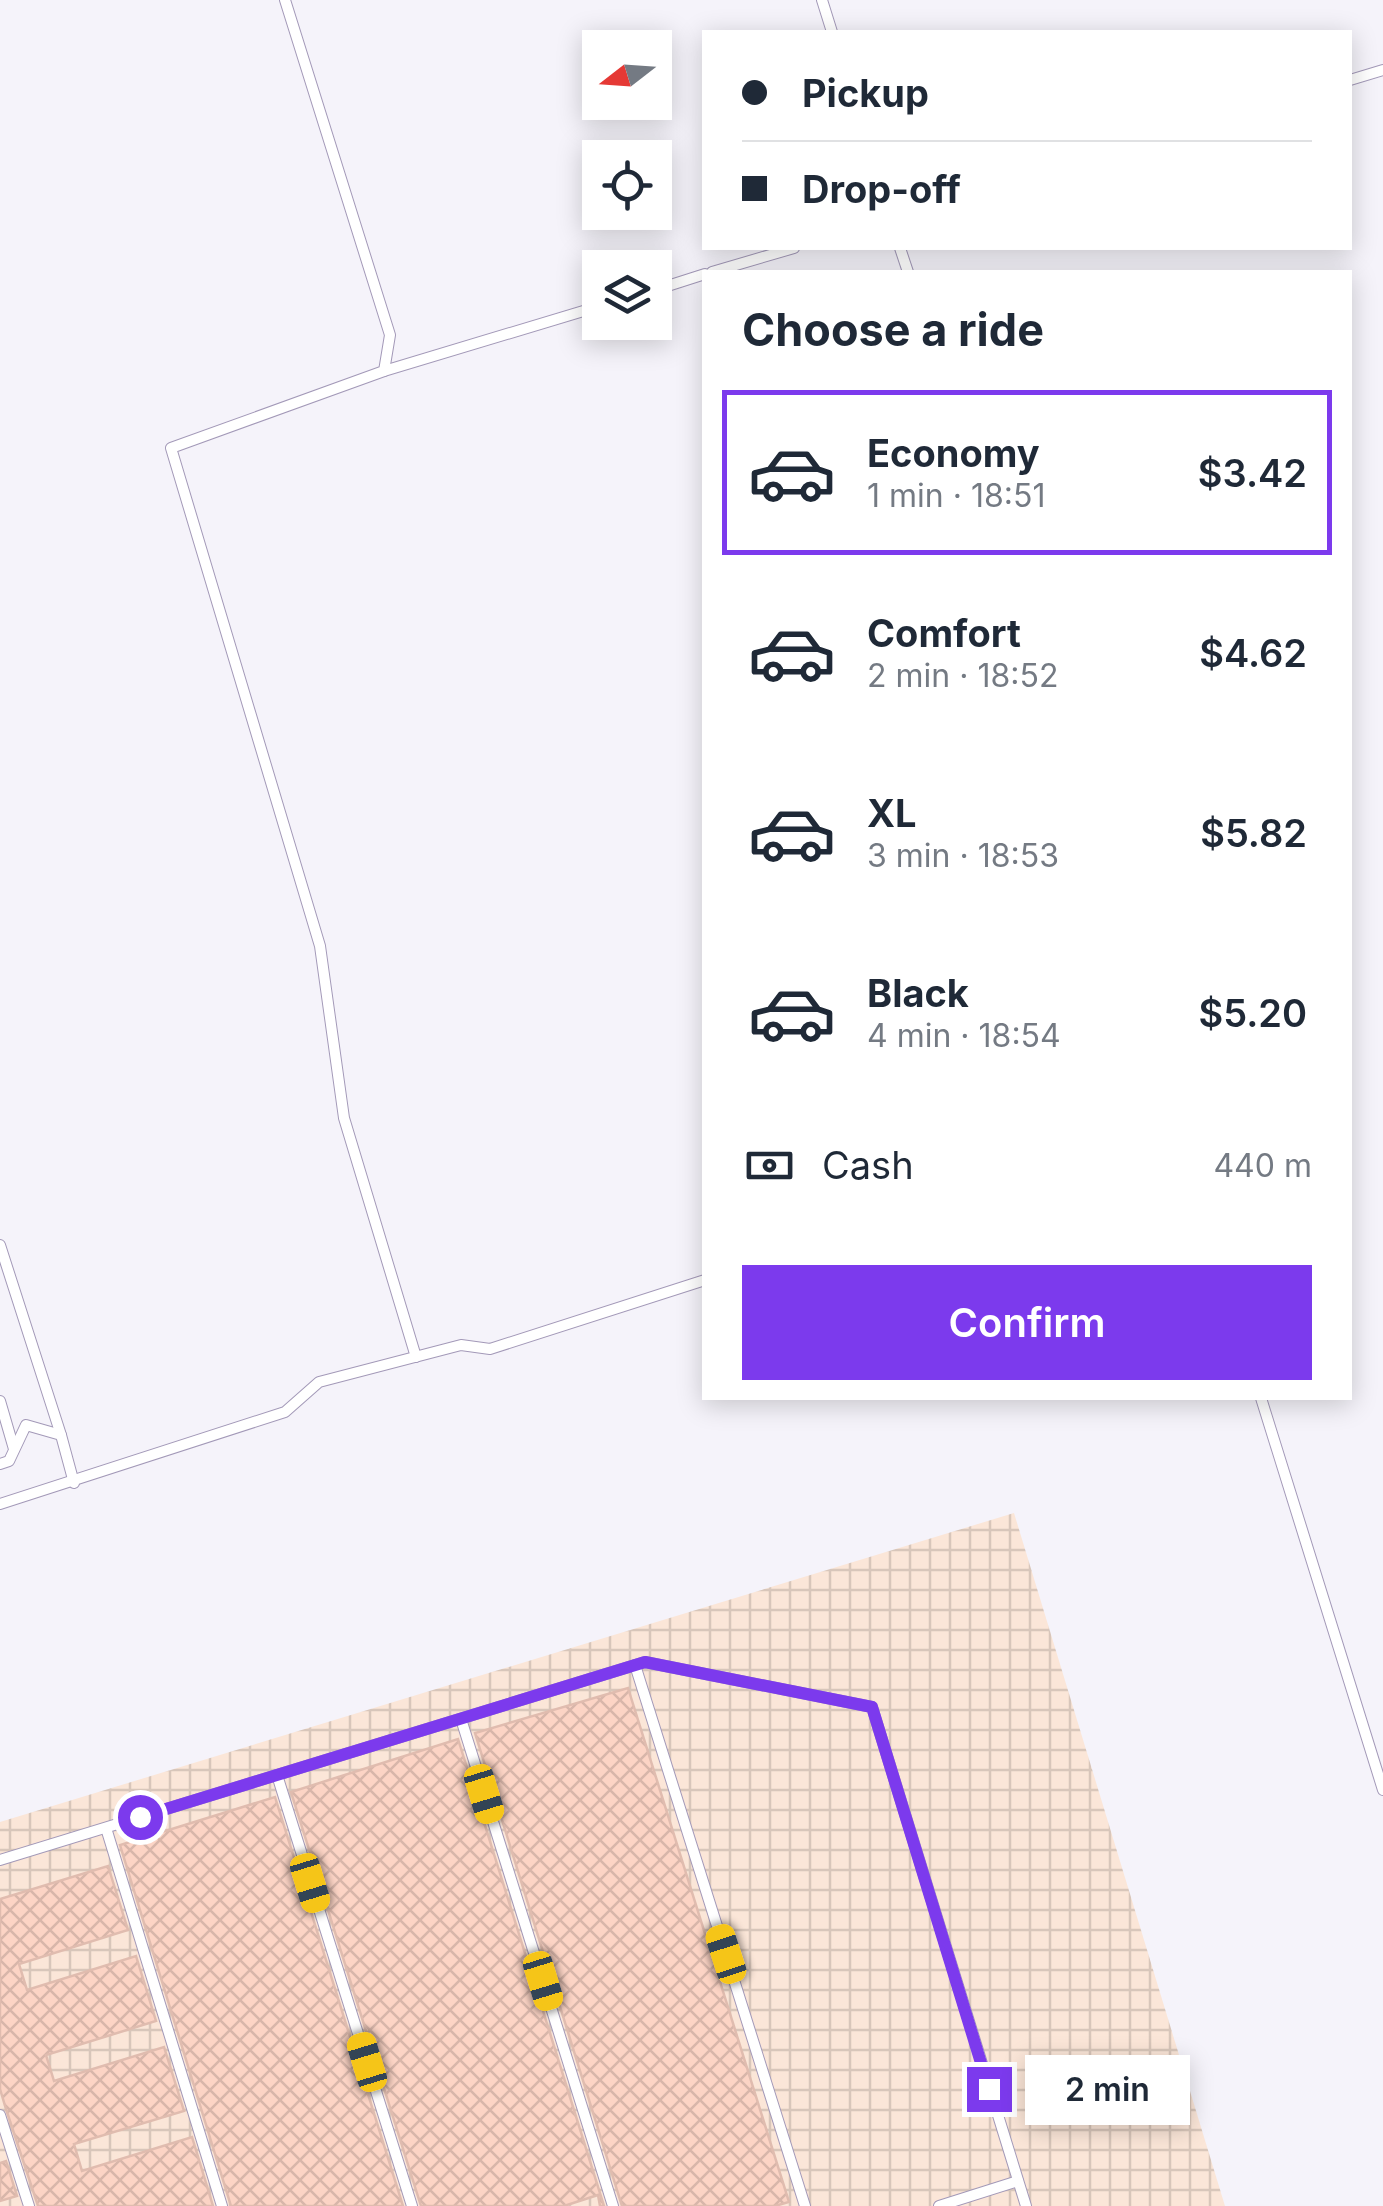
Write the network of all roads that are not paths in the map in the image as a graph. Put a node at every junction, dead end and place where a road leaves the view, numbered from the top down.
1 (286, 0) edge
2 (822, 0) edge
3 (831, 30) edge
4 (1383, 70) edge
5 (1352, 79) edge
6 (787, 250) edge
7 (721, 270) edge
8 (702, 276) edge
9 (672, 285) edge
10 (582, 312) edge
11 (384, 372) junction
12 (0, 1244) edge
13 (702, 1281) edge
14 (416, 1357) junction
15 (1261, 1400) edge
16 (0, 1401) edge
17 (61, 1435) junction
18 (14, 1450) junction
19 (0, 1464) edge
20 (74, 1483) junction
21 (0, 1504) edge
22 (634, 1665) junction
23 (460, 1718) junction
24 (276, 1775) junction
25 (1383, 1790) edge
26 (106, 1828) junction
27 (0, 1860) edge
28 (0, 2115) edge
29 (1018, 2181) junction
30 (29, 2206) edge
31 (222, 2206) edge
32 (412, 2206) edge
33 (614, 2206) edge
34 (806, 2206) edge
35 (939, 2206) edge
36 (1026, 2206) edge

1 - 11 lane
2 - 3 lane
4 - 5 lane
6 - 7 lane
8 - 9 lane
10 - 11 lane
11 - 14 lane
12 - 17 lane
13 - 14 lane
14 - 20 lane
15 - 25 lane
16 - 18 lane
17 - 18 lane
17 - 20 lane
18 - 19 lane
20 - 21 lane
22 - 23 lane
22 - 29 lane
22 - 34 lane
23 - 24 lane
23 - 33 lane
24 - 26 lane
24 - 32 lane
26 - 27 lane
26 - 31 lane
28 - 30 lane
29 - 35 lane
29 - 36 lane

